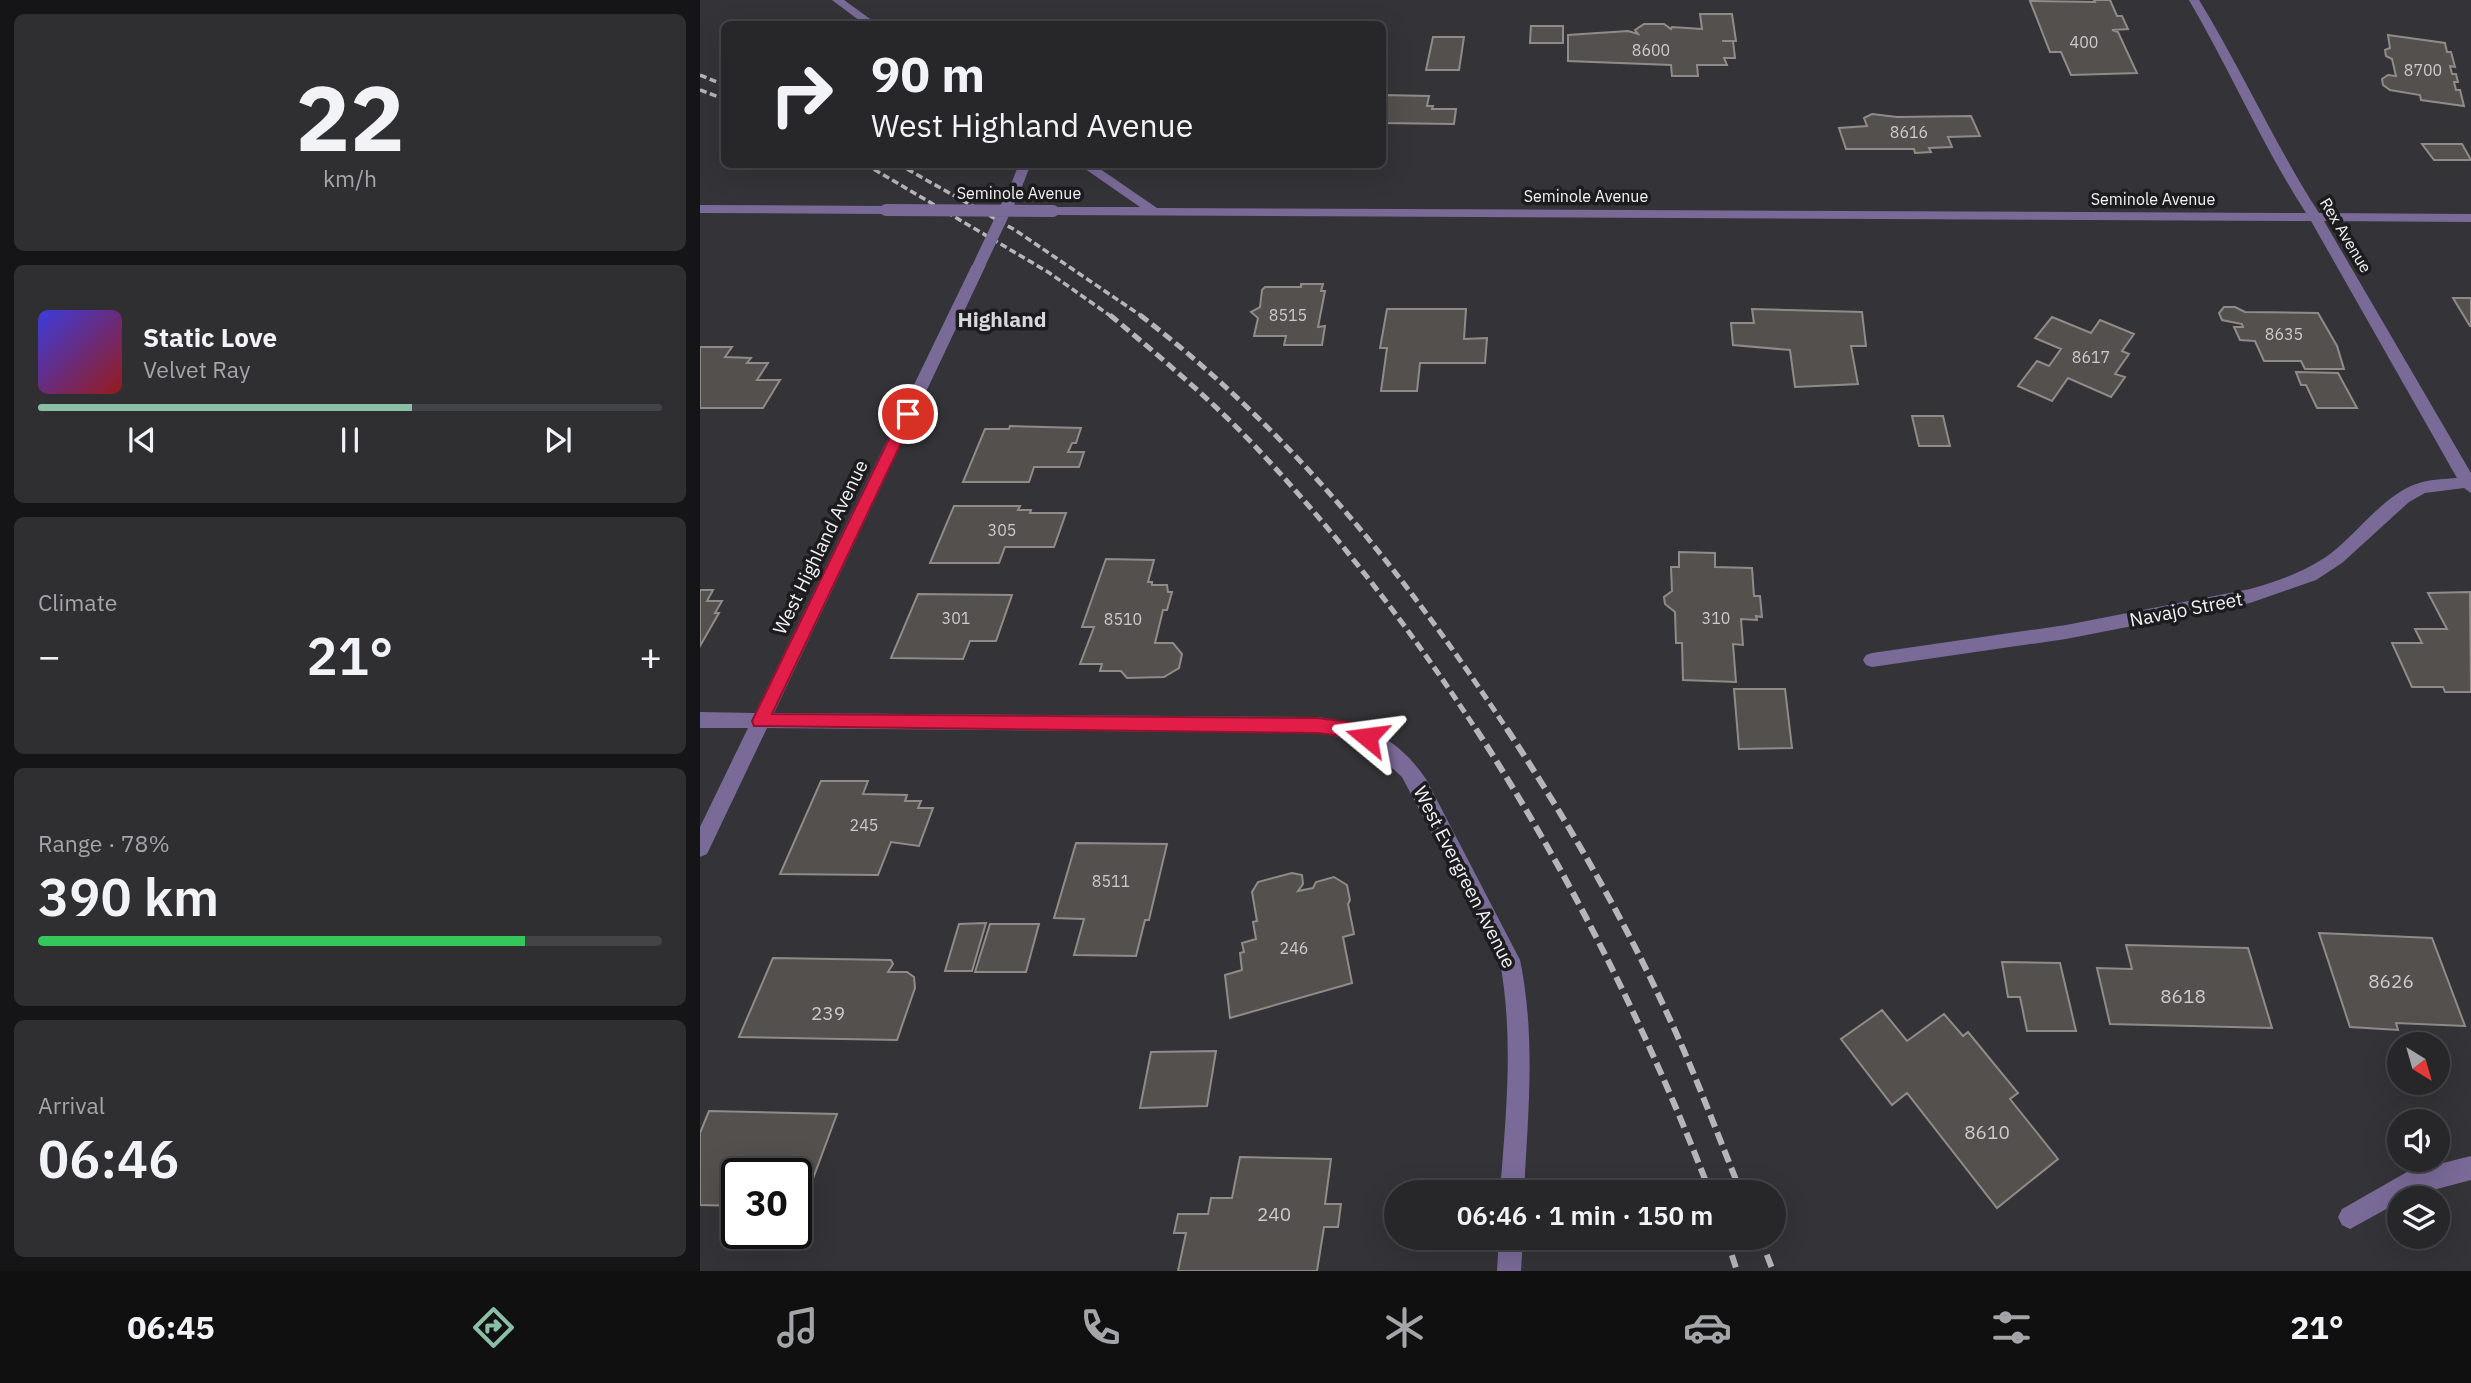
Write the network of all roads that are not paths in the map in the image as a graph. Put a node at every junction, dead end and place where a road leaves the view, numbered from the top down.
1 (837, 0) edge
2 (2194, 0) edge
3 (867, 21) edge
4 (1023, 168) edge
5 (1090, 168) edge
6 (700, 208) edge
7 (1006, 210) junction
8 (1152, 210) junction
9 (2315, 217) junction
10 (2471, 218) edge
11 (2470, 485) edge
12 (1872, 660) dead end
13 (700, 720) edge
14 (760, 721) junction
15 (700, 848) edge
16 (2471, 1168) edge
17 (1513, 1180) edge
18 (2350, 1217) dead end
19 (1510, 1250) edge
20 (1509, 1271) edge

1 - 3 street
2 - 9 street, Rex Avenue
4 - 7 street, West Highland Avenue, bridge
5 - 8 street
6 - 7 street, Seminole Avenue, bridge
7 - 8 street, Seminole Avenue, bridge
7 - 14 street, West Highland Avenue, bridge
8 - 9 street, Seminole Avenue
9 - 10 street, Seminole Avenue
9 - 11 street, Rex Avenue
11 - 12 street, Navajo Street
13 - 14 street
14 - 15 street, West Highland Avenue
14 - 17 street, West Evergreen Avenue
16 - 18 street
19 - 20 street

